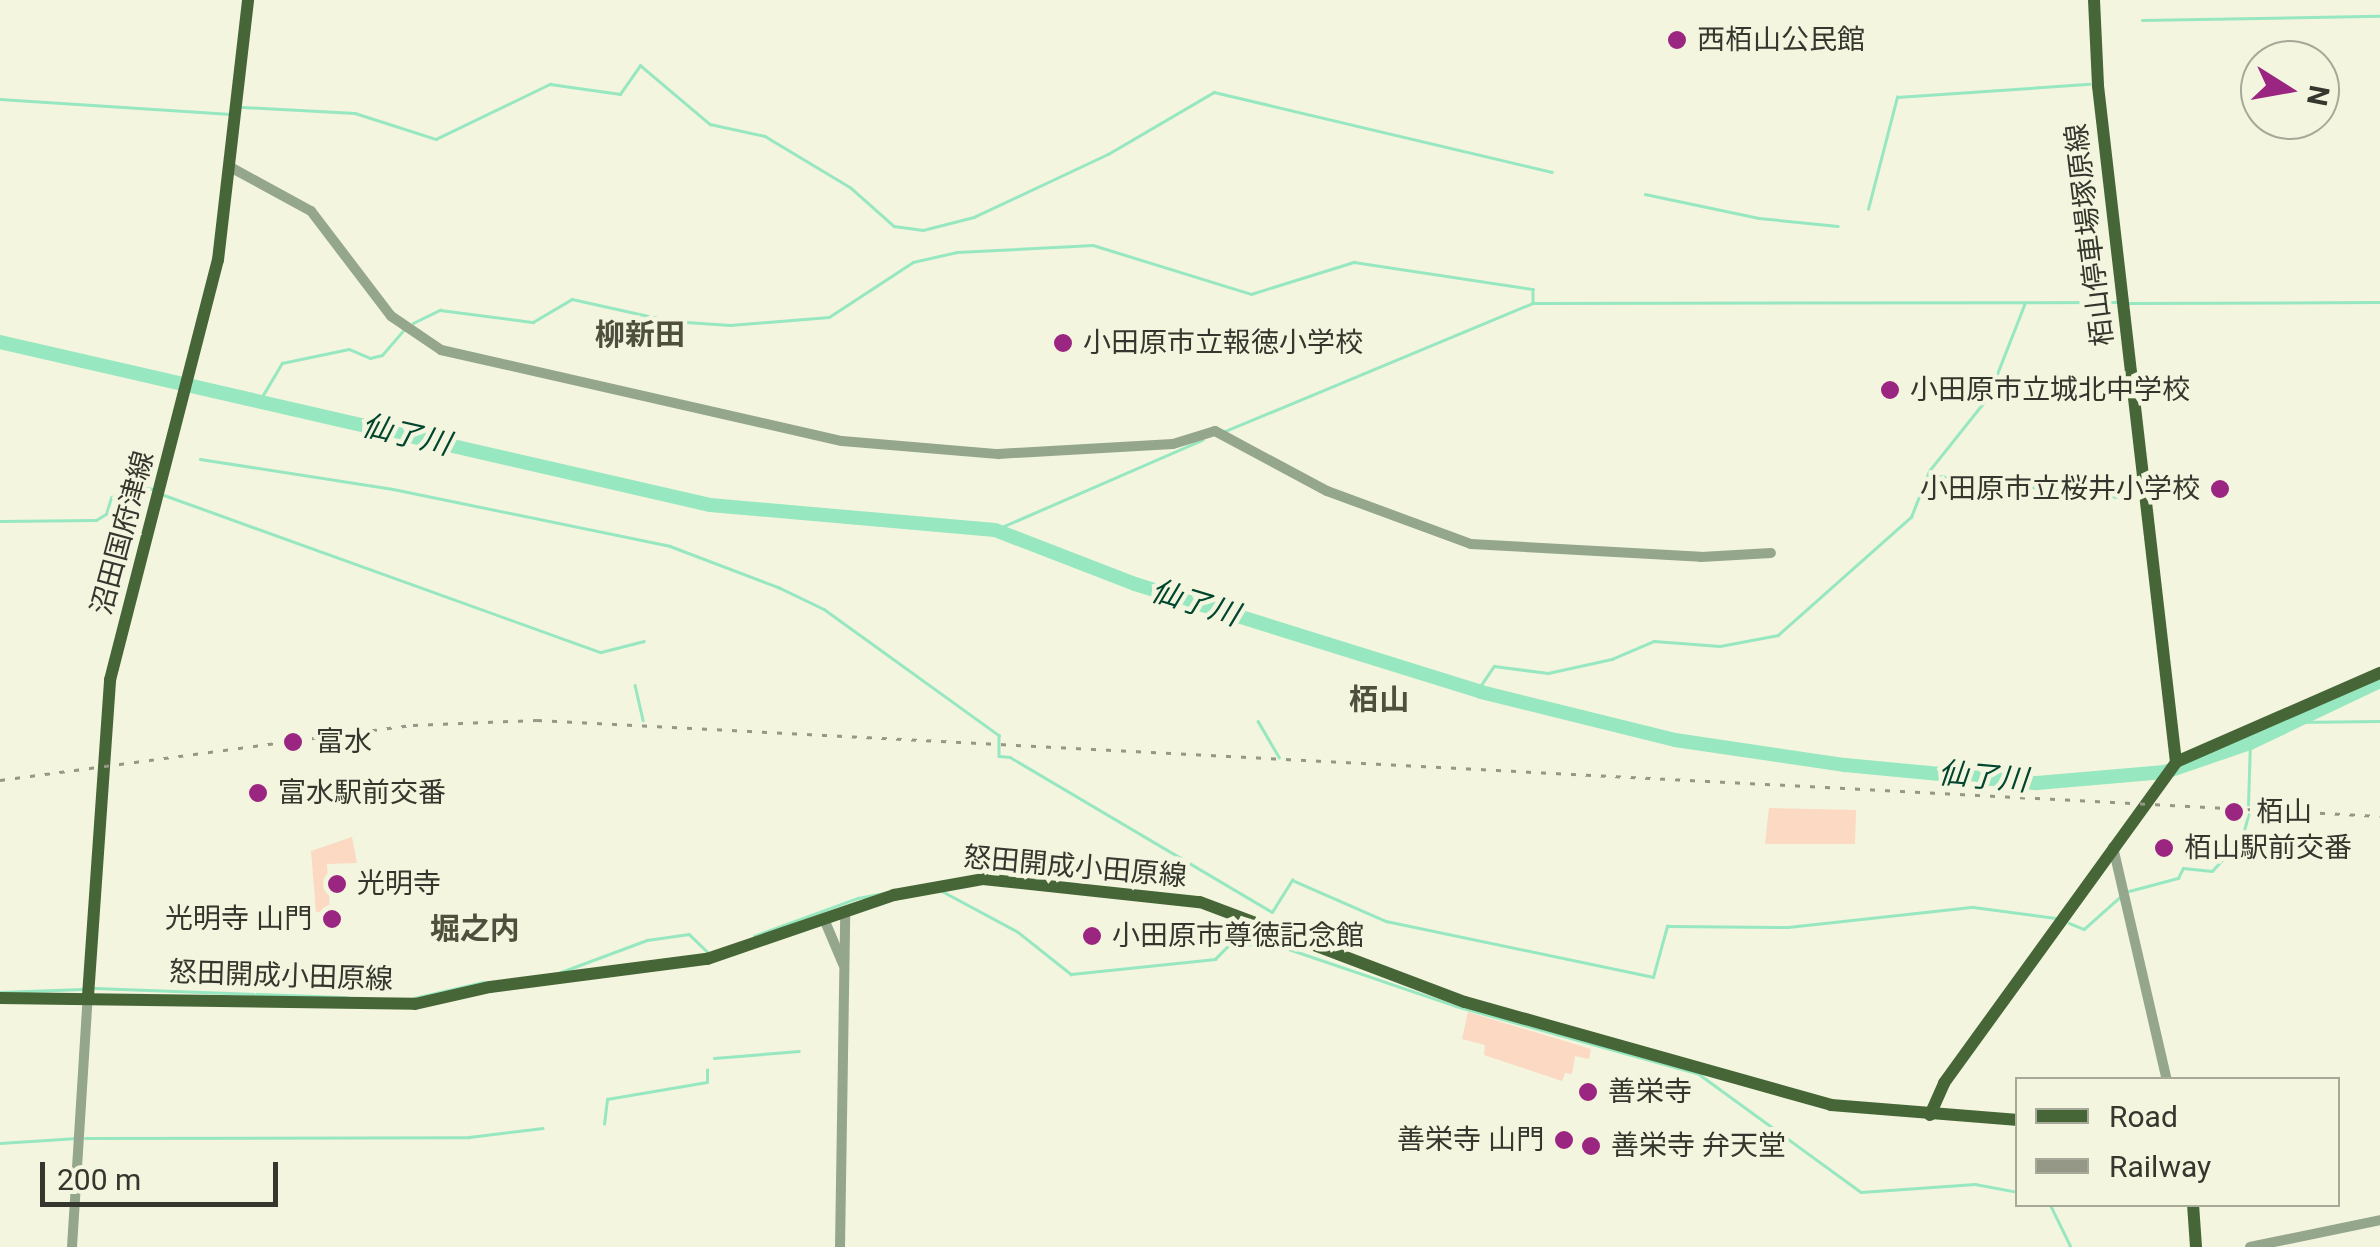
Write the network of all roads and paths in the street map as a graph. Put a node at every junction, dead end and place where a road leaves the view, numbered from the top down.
1 (248, 0) edge
2 (2094, 0) edge
3 (232, 168) junction
4 (1771, 553) dead end
5 (2380, 674) edge
6 (2175, 764) junction
7 (2113, 846) junction
8 (845, 911) junction
9 (824, 919) junction
10 (845, 969) junction
11 (88, 996) junction
12 (0, 998) edge
13 (2166, 1077) edge
14 (1930, 1116) junction
15 (2015, 1120) edge
16 (2194, 1207) edge
17 (2380, 1220) edge
18 (72, 1247) edge
19 (840, 1247) edge
20 (2196, 1247) edge
21 (2250, 1247) edge

1 - 3 main road, 沼田国府津線
2 - 6 main road, 栢山停車場塚原線
3 - 4 street
3 - 11 main road, 沼田国府津線
5 - 6 main road
6 - 7 main road
7 - 13 street
7 - 14 main road
8 - 9 main road, 怒田開成小田原線
8 - 10 street
8 - 14 main road, 怒田開成小田原線
9 - 10 street
9 - 11 main road, 怒田開成小田原線
10 - 19 street
11 - 12 main road
11 - 18 street
14 - 15 main road, 怒田開成小田原線
16 - 20 main road
17 - 21 street

